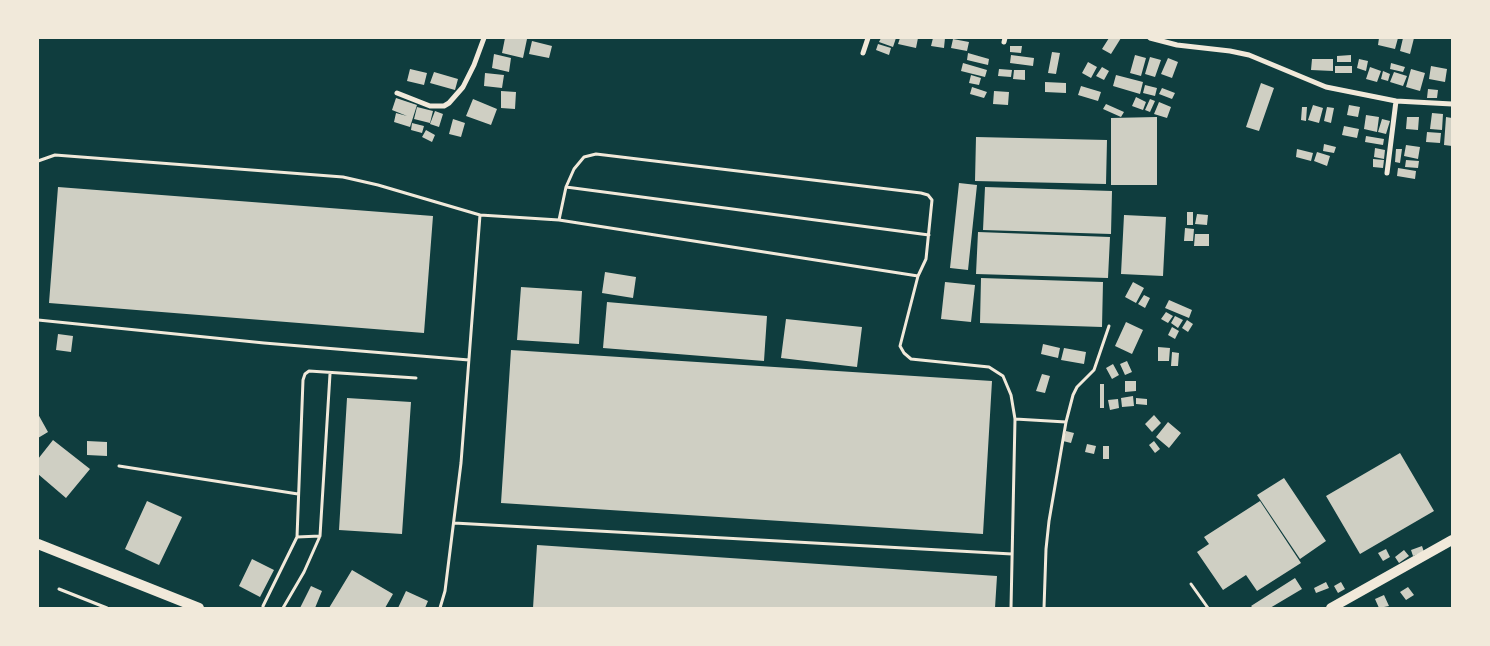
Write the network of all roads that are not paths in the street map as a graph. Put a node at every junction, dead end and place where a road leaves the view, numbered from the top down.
1 (484, 38) edge
2 (868, 38) edge
3 (1150, 38) edge
4 (863, 53) dead end
5 (397, 93) dead end
6 (1396, 101) junction
7 (1452, 104) edge
8 (38, 161) edge
9 (1387, 173) dead end
10 (566, 187) junction
11 (480, 215) junction
12 (559, 220) junction
13 (929, 235) junction
14 (918, 276) junction
15 (38, 320) edge
16 (1109, 326) dead end
17 (469, 360) junction
18 (330, 374) junction
19 (416, 378) dead end
20 (1015, 419) junction
21 (1066, 422) junction
22 (119, 466) dead end
23 (298, 494) junction
24 (454, 523) junction
25 (320, 536) junction
26 (297, 537) junction
27 (1452, 540) edge
28 (38, 544) edge
29 (1012, 554) junction
30 (1191, 584) dead end
31 (59, 589) dead end
32 (107, 608) edge
33 (199, 608) edge
34 (263, 608) edge
35 (283, 608) edge
36 (440, 608) edge
37 (1011, 608) edge
38 (1044, 608) edge
39 (1208, 608) edge
40 (1331, 608) edge

1 - 5 street
2 - 4 street
3 - 6 street
6 - 7 street
6 - 9 street
8 - 11 lane
10 - 12 lane
10 - 13 lane
10 - 13 lane
11 - 12 lane
11 - 17 lane
12 - 14 lane
13 - 14 lane
14 - 20 lane
15 - 17 lane
16 - 21 lane
17 - 24 lane
18 - 19 lane
18 - 23 lane
18 - 25 lane
20 - 21 lane
20 - 29 lane
21 - 38 lane
22 - 23 lane
23 - 26 lane
24 - 29 lane
24 - 36 lane
25 - 26 lane
25 - 35 lane
26 - 34 lane
27 - 40 main road
28 - 33 main road
29 - 37 lane
30 - 39 lane
31 - 32 lane

